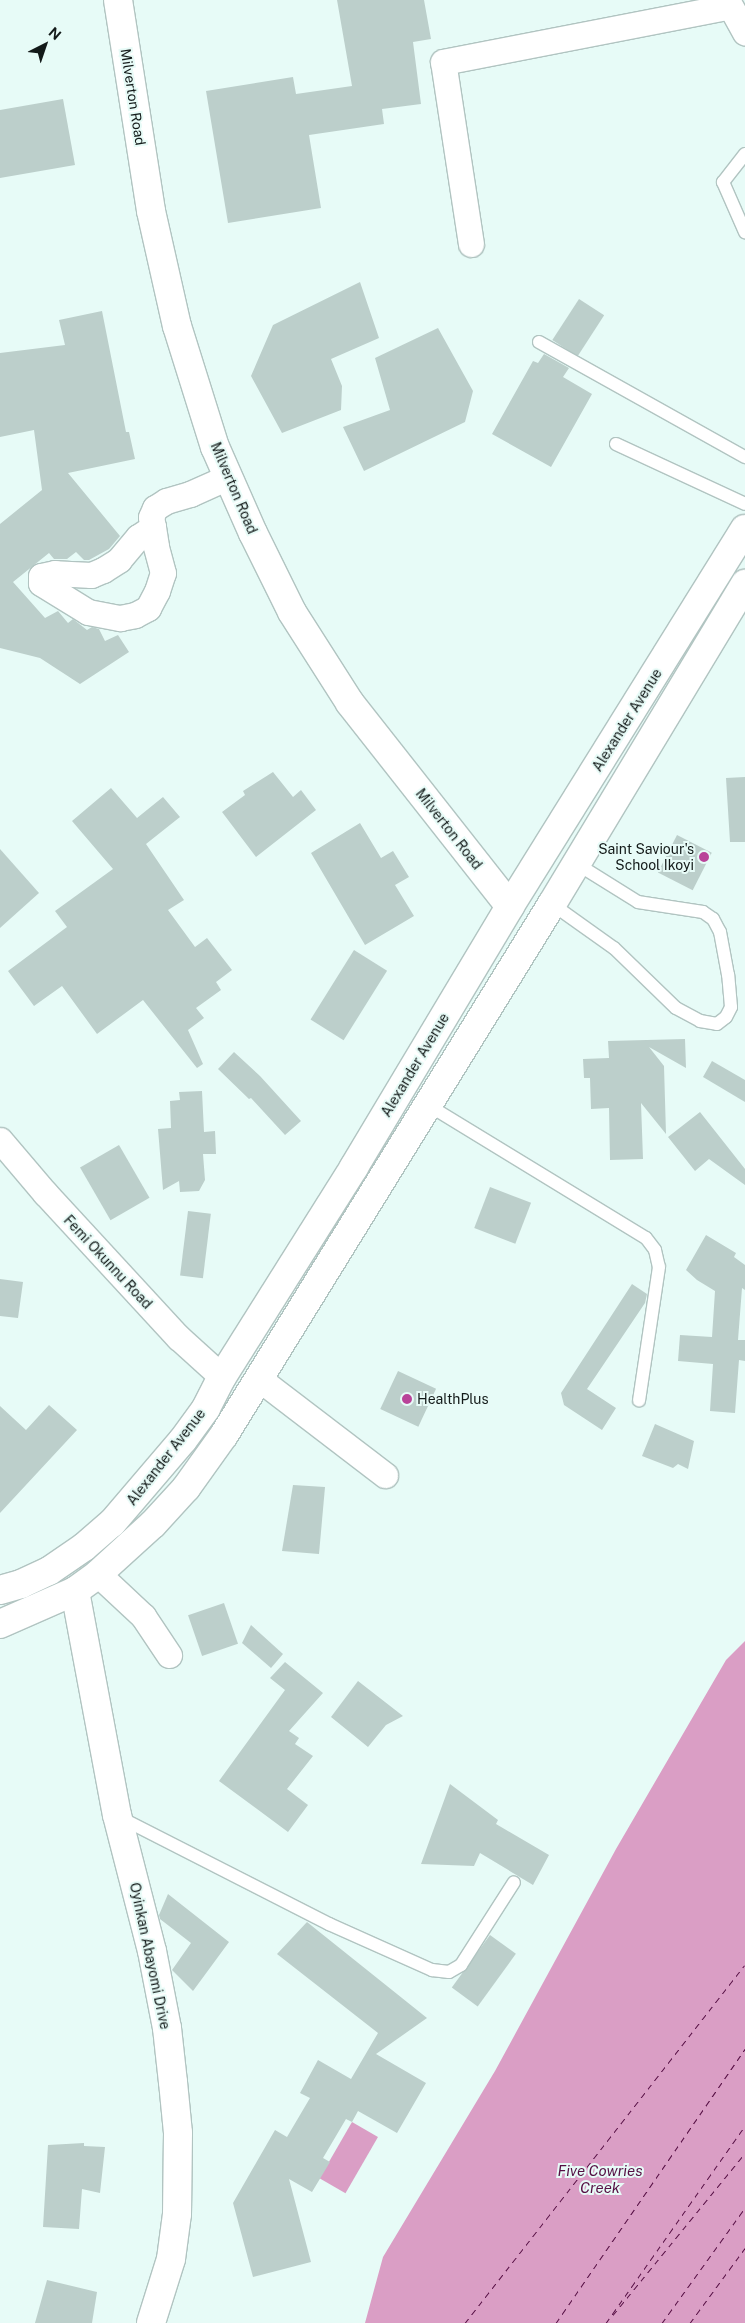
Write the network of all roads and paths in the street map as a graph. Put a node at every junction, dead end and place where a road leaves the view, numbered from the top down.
1 (118, 0) edge
2 (729, 3) edge
3 (745, 32) edge
4 (745, 154) edge
5 (745, 232) edge
6 (472, 244) dead end
7 (539, 342) dead end
8 (616, 444) dead end
9 (745, 457) edge
10 (228, 477) junction
11 (745, 504) edge
12 (153, 527) junction
13 (745, 529) edge
14 (743, 592) edge
15 (577, 864) junction
16 (552, 904) junction
17 (510, 906) junction
18 (428, 1105) junction
19 (0, 1140) edge
20 (354, 1167) junction
21 (380, 1184) junction
22 (222, 1377) junction
23 (258, 1378) junction
24 (639, 1401) dead end
25 (385, 1475) dead end
26 (98, 1574) junction
27 (0, 1590) edge
28 (75, 1591) junction
29 (0, 1624) edge
30 (169, 1656) dead end
31 (117, 1816) junction
32 (514, 1882) dead end
33 (151, 2323) edge

1 - 10 main road, Milverton Road
2 - 3 street
2 - 6 street
4 - 5 lane
7 - 9 lane
8 - 11 lane
10 - 12 street
10 - 17 main road, Milverton Road
12 - 12 street
13 - 17 main road, Alexander Avenue
14 - 15 main road, Alexander Avenue
15 - 16 main road, Alexander Avenue
15 - 16 lane
16 - 18 main road, Alexander Avenue
17 - 20 main road, Alexander Avenue
18 - 21 main road, Alexander Avenue
18 - 24 lane
19 - 22 street, Femi Okunnu Road
20 - 21 main road
20 - 22 main road, Alexander Avenue
21 - 23 main road, Alexander Avenue
22 - 27 main road, Alexander Avenue
23 - 25 street
23 - 26 main road, Alexander Avenue
26 - 28 main road, Alexander Avenue
26 - 30 street
28 - 29 main road, Alexander Avenue
28 - 31 main road, Oyinkan Abayomi Drive
31 - 32 lane
31 - 33 main road, Oyinkan Abayomi Drive

